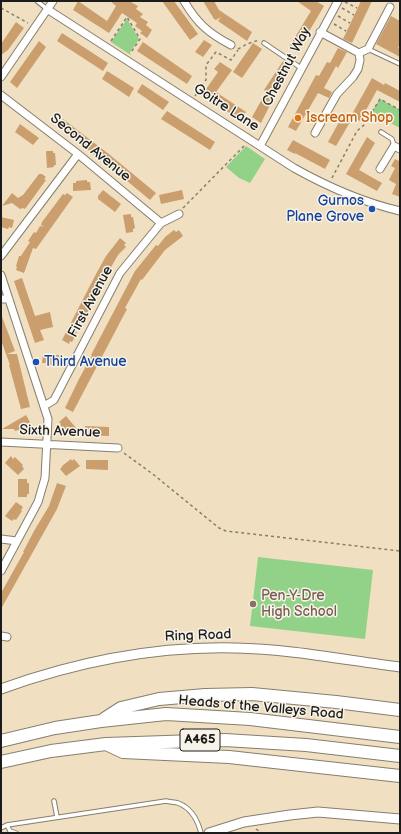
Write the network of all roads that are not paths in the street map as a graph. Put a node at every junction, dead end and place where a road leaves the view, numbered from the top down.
1 (37, 1) edge
2 (53, 1) edge
3 (184, 1) edge
4 (336, 3) edge
5 (390, 7) dead end
6 (47, 9) junction
7 (320, 32) junction
8 (264, 43) road end
9 (231, 45) road end
10 (368, 49) junction
11 (359, 53) junction
12 (400, 64) edge
13 (301, 68) junction
14 (1, 77) edge
15 (1, 95) edge
16 (381, 132) dead end
17 (315, 134) dead end
18 (260, 146) junction
19 (397, 148) edge
20 (78, 154) junction
21 (380, 169) dead end
22 (400, 211) edge
23 (178, 214) road end
24 (161, 223) junction
25 (1, 256) edge
26 (1, 275) edge
27 (9, 299) junction
28 (1, 300) edge
29 (44, 406) junction
30 (1, 442) edge
31 (47, 445) junction
32 (118, 448) road end
33 (1, 539) edge
34 (17, 542) junction
35 (1, 571) edge
36 (400, 667) edge
37 (1, 690) edge
38 (400, 710) edge
39 (101, 721) junction
40 (400, 737) edge
41 (1, 742) edge
42 (106, 744) junction
43 (400, 756) edge
44 (1, 762) edge
45 (400, 776) edge
46 (54, 801) dead end
47 (57, 817) junction
48 (400, 819) edge
49 (7, 825) junction
50 (1, 828) edge
51 (16, 833) edge
52 (201, 833) edge
53 (208, 833) edge

1 - 6 lane
2 - 6 street
3 - 9 street
4 - 7 street, Chestnut Way
5 - 10 street
6 - 14 street
6 - 18 street, Goitre Lane
7 - 11 street
7 - 13 street, Chestnut Way
8 - 13 lane
10 - 11 street
10 - 12 lane
11 - 17 street
13 - 18 street, Chestnut Way
15 - 20 street, Second Avenue
16 - 19 lane
18 - 22 street, Goitre Lane
19 - 21 street
20 - 24 street, Second Avenue
20 - 25 street
23 - 24 street, First Avenue
24 - 29 street, First Avenue
26 - 27 street
27 - 28 street
27 - 29 street
29 - 31 street
30 - 31 street, Sixth Avenue
31 - 32 street, Sixth Avenue
31 - 34 street
33 - 34 street
34 - 35 street
36 - 37 street, Ring Road
38 - 39 highway
39 - 40 highway, Heads of the Valleys Road / A465
39 - 41 highway, Heads of the Valleys Road / A465
42 - 43 highway, A465
42 - 44 highway, A465
42 - 45 highway
46 - 47 lane
47 - 49 lane
47 - 52 lane
48 - 53 street
49 - 50 lane
49 - 51 lane

